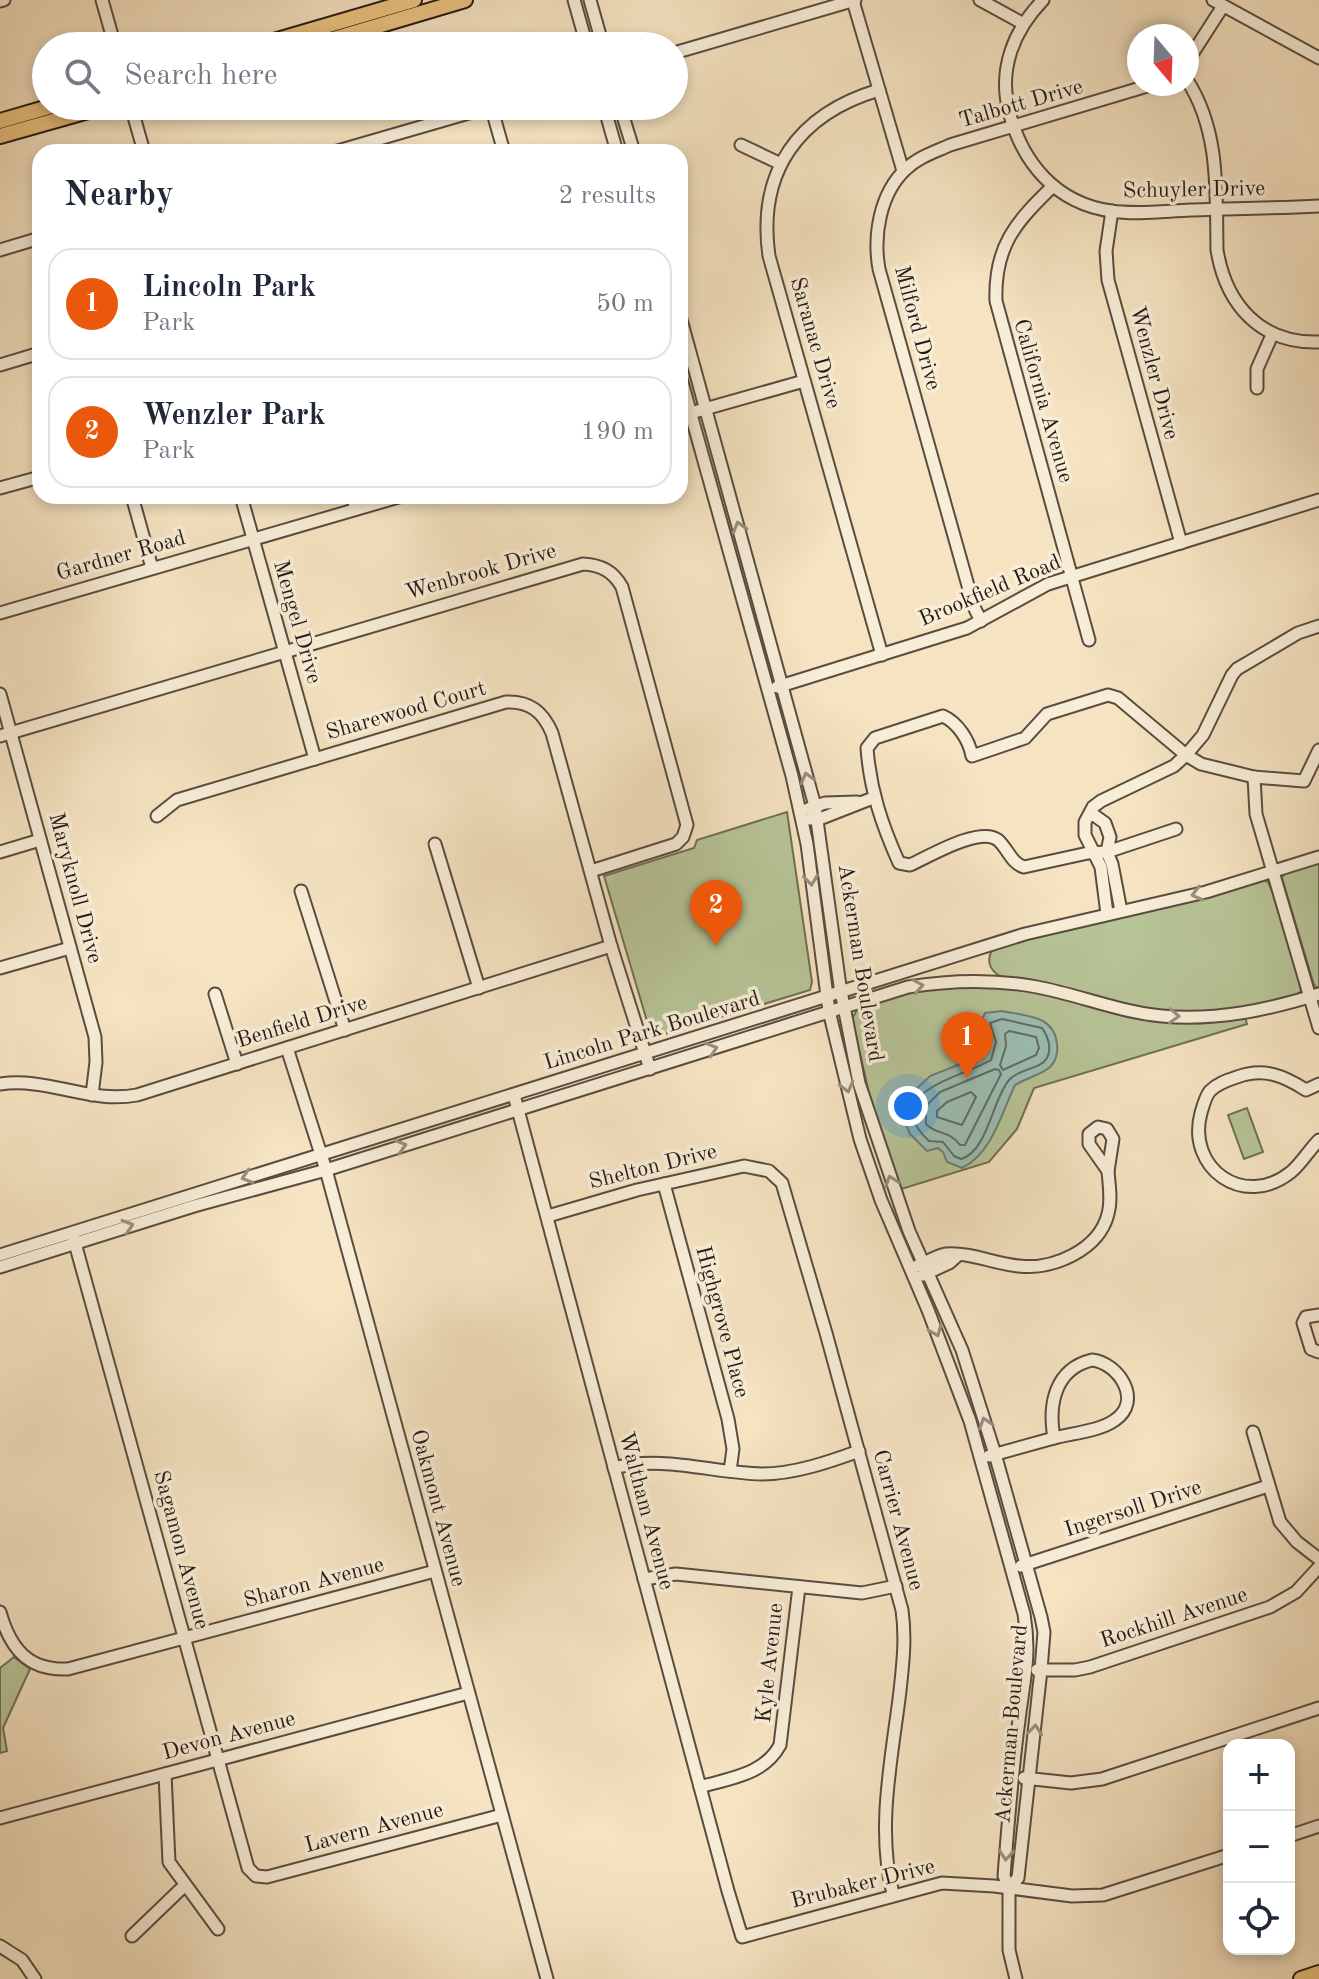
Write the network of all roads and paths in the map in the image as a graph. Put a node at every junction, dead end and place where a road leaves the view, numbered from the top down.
1 (102, 0) edge
2 (414, 0) edge
3 (465, 0) edge
4 (574, 0) edge
5 (590, 0) edge
6 (854, 0) edge
7 (980, 0) edge
8 (1043, 0) edge
9 (1218, 3) edge
10 (1022, 23) junction
11 (111, 32) edge
12 (305, 32) edge
13 (357, 32) edge
14 (583, 32) edge
15 (599, 32) edge
16 (1199, 47) edge
17 (688, 49) edge
18 (1319, 58) edge
19 (879, 90) junction
20 (1127, 92) edge
21 (1196, 96) edge
22 (32, 112) edge
23 (57, 120) edge
24 (135, 120) edge
25 (449, 120) edge
26 (496, 120) edge
27 (608, 120) edge
28 (624, 120) edge
29 (0, 121) edge
30 (1013, 127) junction
31 (0, 136) edge
32 (142, 144) edge
33 (376, 144) edge
34 (502, 144) edge
35 (615, 144) edge
36 (632, 144) edge
37 (741, 145) dead end
38 (781, 164) junction
39 (903, 171) junction
40 (1053, 186) junction
41 (1319, 206) edge
42 (1216, 210) junction
43 (1112, 211) junction
44 (32, 240) edge
45 (0, 250) edge
46 (1272, 335) junction
47 (1319, 342) edge
48 (688, 346) edge
49 (32, 355) edge
50 (0, 365) edge
51 (804, 381) junction
52 (1257, 388) dead end
53 (705, 409) junction
54 (688, 414) edge
55 (688, 422) edge
56 (32, 479) edge
57 (0, 488) edge
58 (1319, 500) edge
59 (134, 504) edge
60 (243, 504) edge
61 (354, 504) edge
62 (374, 504) edge
63 (356, 509) junction
64 (253, 539) junction
65 (1181, 543) junction
66 (152, 568) junction
67 (1072, 577) junction
68 (0, 613) edge
69 (981, 621) junction
70 (1319, 626) edge
71 (1089, 640) dead end
72 (285, 651) junction
73 (882, 655) junction
74 (783, 686) junction
75 (769, 690) junction
76 (0, 694) edge
77 (5, 734) edge
78 (1319, 750) edge
79 (1186, 755) junction
80 (315, 759) junction
81 (1254, 777) junction
82 (873, 798) junction
83 (816, 812) junction
84 (1091, 813) junction
85 (157, 816) dead end
86 (801, 816) junction
87 (1176, 829) dead end
88 (40, 840) junction
89 (435, 844) dead end
90 (0, 852) edge
91 (1101, 852) junction
92 (1319, 857) edge
93 (591, 871) junction
94 (1272, 872) junction
95 (301, 891) dead end
96 (1121, 911) junction
97 (1107, 914) junction
98 (611, 946) junction
99 (70, 948) junction
100 (0, 968) edge
101 (479, 988) junction
102 (841, 993) junction
103 (215, 994) dead end
104 (1314, 995) edge
105 (827, 997) junction
106 (843, 1007) junction
107 (829, 1011) junction
108 (1319, 1028) edge
109 (345, 1030) junction
110 (287, 1048) junction
111 (645, 1053) junction
112 (237, 1064) junction
113 (650, 1069) junction
114 (0, 1084) edge
115 (1319, 1084) edge
116 (92, 1095) junction
117 (514, 1095) junction
118 (519, 1110) junction
119 (1319, 1140) edge
120 (322, 1155) junction
121 (326, 1170) junction
122 (769, 1171) joint
123 (1108, 1171) dead end
124 (664, 1184) junction
125 (548, 1216) junction
126 (73, 1237) junction
127 (0, 1255) edge
128 (0, 1267) edge
129 (926, 1268) junction
130 (912, 1274) junction
131 (1319, 1315) edge
132 (1319, 1352) edge
133 (1253, 1432) dead end
134 (1054, 1438) junction
135 (859, 1451) junction
136 (995, 1454) junction
137 (981, 1459) junction
138 (614, 1468) junction
139 (730, 1471) junction
140 (1268, 1486) junction
141 (1319, 1559) edge
142 (1027, 1564) junction
143 (1319, 1567) edge
144 (1011, 1569) junction
145 (435, 1571) junction
146 (644, 1579) junction
147 (896, 1586) junction
148 (799, 1587) junction
149 (0, 1612) edge
150 (184, 1638) junction
151 (1027, 1669) junction
152 (1041, 1670) junction
153 (468, 1693) junction
154 (1319, 1708) edge
155 (218, 1760) junction
156 (165, 1774) junction
157 (1013, 1777) junction
158 (1030, 1779) junction
159 (700, 1787) junction
160 (502, 1815) junction
161 (0, 1818) edge
162 (1319, 1826) edge
163 (1295, 1834) edge
164 (1223, 1857) edge
165 (256, 1876) joint
166 (185, 1885) junction
167 (1009, 1888) junction
168 (893, 1894) junction
169 (218, 1929) dead end
170 (132, 1936) dead end
171 (742, 1937) joint
172 (0, 1946) edge
173 (1319, 1973) edge
174 (35, 1979) edge
175 (547, 1979) edge
176 (1016, 1979) edge
177 (1301, 1979) edge

1 - 11 street
2 - 12 main road
3 - 13 main road
4 - 14 street
5 - 15 street
6 - 17 street
6 - 19 street
7 - 10 street
8 - 10 street
9 - 16 street
9 - 18 street
10 - 30 street, Schuyler Drive
19 - 38 street, Saranac Drive
19 - 39 street
20 - 30 street, Talbott Drive
21 - 42 street
22 - 29 main road
23 - 31 main road
24 - 32 street
25 - 33 street
26 - 34 street
27 - 35 street
28 - 36 street
30 - 39 street, Talbott Drive
30 - 40 street, Schuyler Drive
37 - 38 street
38 - 51 street, Saranac Drive
39 - 69 street, Milford Drive
40 - 43 street, Schuyler Drive
40 - 67 street, California Avenue
41 - 42 street, Schuyler Drive
42 - 43 street, Schuyler Drive
42 - 46 street
43 - 65 street, Wenzler Drive
44 - 45 street
46 - 47 street
46 - 52 street
48 - 53 street, Ackerman Boulevard
49 - 50 street
51 - 53 street
51 - 73 street, Saranac Drive
53 - 54 street
74 -> 53 street, Ackerman Boulevard
55 - 75 street, Ackerman Boulevard
56 - 57 street
58 - 65 street, Brookfield Road
59 - 66 street
60 - 64 street, Mengel Drive
61 - 63 street
62 - 63 street, Gardner Road
63 - 64 street, Gardner Road
64 - 66 street, Gardner Road
64 - 72 street, Mengel Drive
65 - 67 street, Brookfield Road
66 - 68 street, Gardner Road
67 - 69 street, Brookfield Road
67 - 71 street, California Avenue
69 - 73 street, Brookfield Road
70 - 79 street
72 - 77 street, Wenbrook Drive
72 - 80 street, Mengel Drive
72 - 93 street, Wenbrook Drive
73 - 74 street, Brookfield Road
74 - 75 street, Brookfield Road
83 -> 74 street, Ackerman Boulevard
75 - 86 street, Ackerman Boulevard
76 - 77 street, Maryknoll Drive
77 - 88 street, Maryknoll Drive
78 - 81 street
79 - 81 street
79 - 82 street
79 - 84 street
80 - 85 street, Sharewood Court
80 - 93 street, Sharewood Court
81 - 94 street
82 - 83 street
82 - 91 street
83 - 86 street
83 - 102 street, Ackerman Boulevard
84 - 91 street
84 - 91 street
86 -> 105 street, Ackerman Boulevard
87 - 91 street
88 - 90 street
88 - 99 street, Maryknoll Drive
89 - 101 street
91 - 96 street
91 - 97 street
92 - 94 street, Lincoln Park Boulevard
93 - 98 street, Sharewood Court
94 -> 96 street, Lincoln Park Boulevard
94 - 104 street
95 - 109 street
96 - 97 street, Lincoln Park Boulevard
97 - 102 street, Lincoln Park Boulevard
98 - 101 street, Benfield Drive
98 - 111 street, Sharewood Court
99 - 100 street
99 - 116 street, Maryknoll Drive
101 - 109 street, Benfield Drive
102 - 105 street, Lincoln Park Boulevard
102 - 106 street, Ackerman Boulevard
103 - 112 street
106 -> 104 street, Lincoln Park Boulevard
104 - 108 street
105 - 107 street, Ackerman Boulevard
105 - 111 street, Lincoln Park Boulevard
106 - 107 street, Lincoln Park Boulevard
129 -> 106 street, Ackerman Boulevard
113 -> 107 street, Lincoln Park Boulevard
107 -> 130 street, Ackerman Boulevard
109 - 110 street, Benfield Drive
110 - 112 street, Benfield Drive
110 - 120 street, Oakmont Avenue
111 - 113 street, Sharewood Court
111 - 117 street, Lincoln Park Boulevard
112 - 116 street, Benfield Drive
113 - 118 street, Lincoln Park Boulevard
114 - 116 street, Benfield Drive
115 - 119 street
117 - 118 street, Waltham Avenue
117 - 120 street, Lincoln Park Boulevard
121 -> 118 street, Lincoln Park Boulevard
118 - 125 street, Waltham Avenue
120 - 121 street, Oakmont Avenue
120 -> 126 street, Lincoln Park Boulevard
126 -> 121 street, Lincoln Park Boulevard
121 - 145 street, Oakmont Avenue
122 - 124 street, Shelton Drive
122 - 135 street, Carrier Avenue
123 - 129 street
124 - 125 street, Shelton Drive
124 - 139 street, Highgrove Place
125 - 138 street, Waltham Avenue
126 - 127 street, Lincoln Park Boulevard
126 - 128 street, Lincoln Park Boulevard
126 - 150 street, Sagamon Avenue
129 - 130 street
136 -> 129 street, Ackerman Boulevard
130 -> 137 street, Ackerman Boulevard
131 - 132 street
133 - 140 street
134 - 134 street
134 - 136 street
135 - 139 street
135 - 147 street, Carrier Avenue
136 - 137 street
136 - 142 street, Ackerman Boulevard
137 - 144 street, Ackerman Boulevard
138 - 139 street
138 - 146 street, Waltham Avenue
140 - 141 street
140 - 142 street, Ingersoll Drive
142 - 144 street, Ingersoll Drive
142 - 152 street, Ackerman Boulevard
143 - 152 street, Rockhill Avenue
144 - 151 street, Ackerman Boulevard
145 - 150 street, Sharon Avenue
145 - 153 street, Oakmont Avenue
146 - 148 street
146 - 159 street, Waltham Avenue
147 - 148 street
147 - 168 street, Carrier Avenue
148 - 159 street, Kyle Avenue
149 - 150 street, Sharon Avenue
150 - 155 street, Sagamon Avenue
151 - 152 street, Rockhill Avenue
151 - 157 street, Ackerman Boulevard
158 -> 152 street, Ackerman Boulevard
153 - 155 street, Devon Avenue
153 - 160 street, Oakmont Avenue
154 - 158 street
155 - 156 street, Devon Avenue
155 - 165 street, Sagamon Avenue
156 - 161 street, Devon Avenue
156 - 166 street
157 - 158 street
157 -> 167 street, Ackerman Boulevard
158 - 167 street, Ackerman Boulevard
159 - 171 street, Waltham Avenue
160 - 165 street, Lavern Avenue
160 - 175 street, Oakmont Avenue
162 - 163 street
164 - 167 street, Brubaker Drive
166 - 169 street
166 - 170 street
167 - 168 street, Brubaker Drive
167 - 176 street, Ackerman Boulevard
168 - 171 street, Brubaker Drive
172 - 174 street
173 - 177 main road

